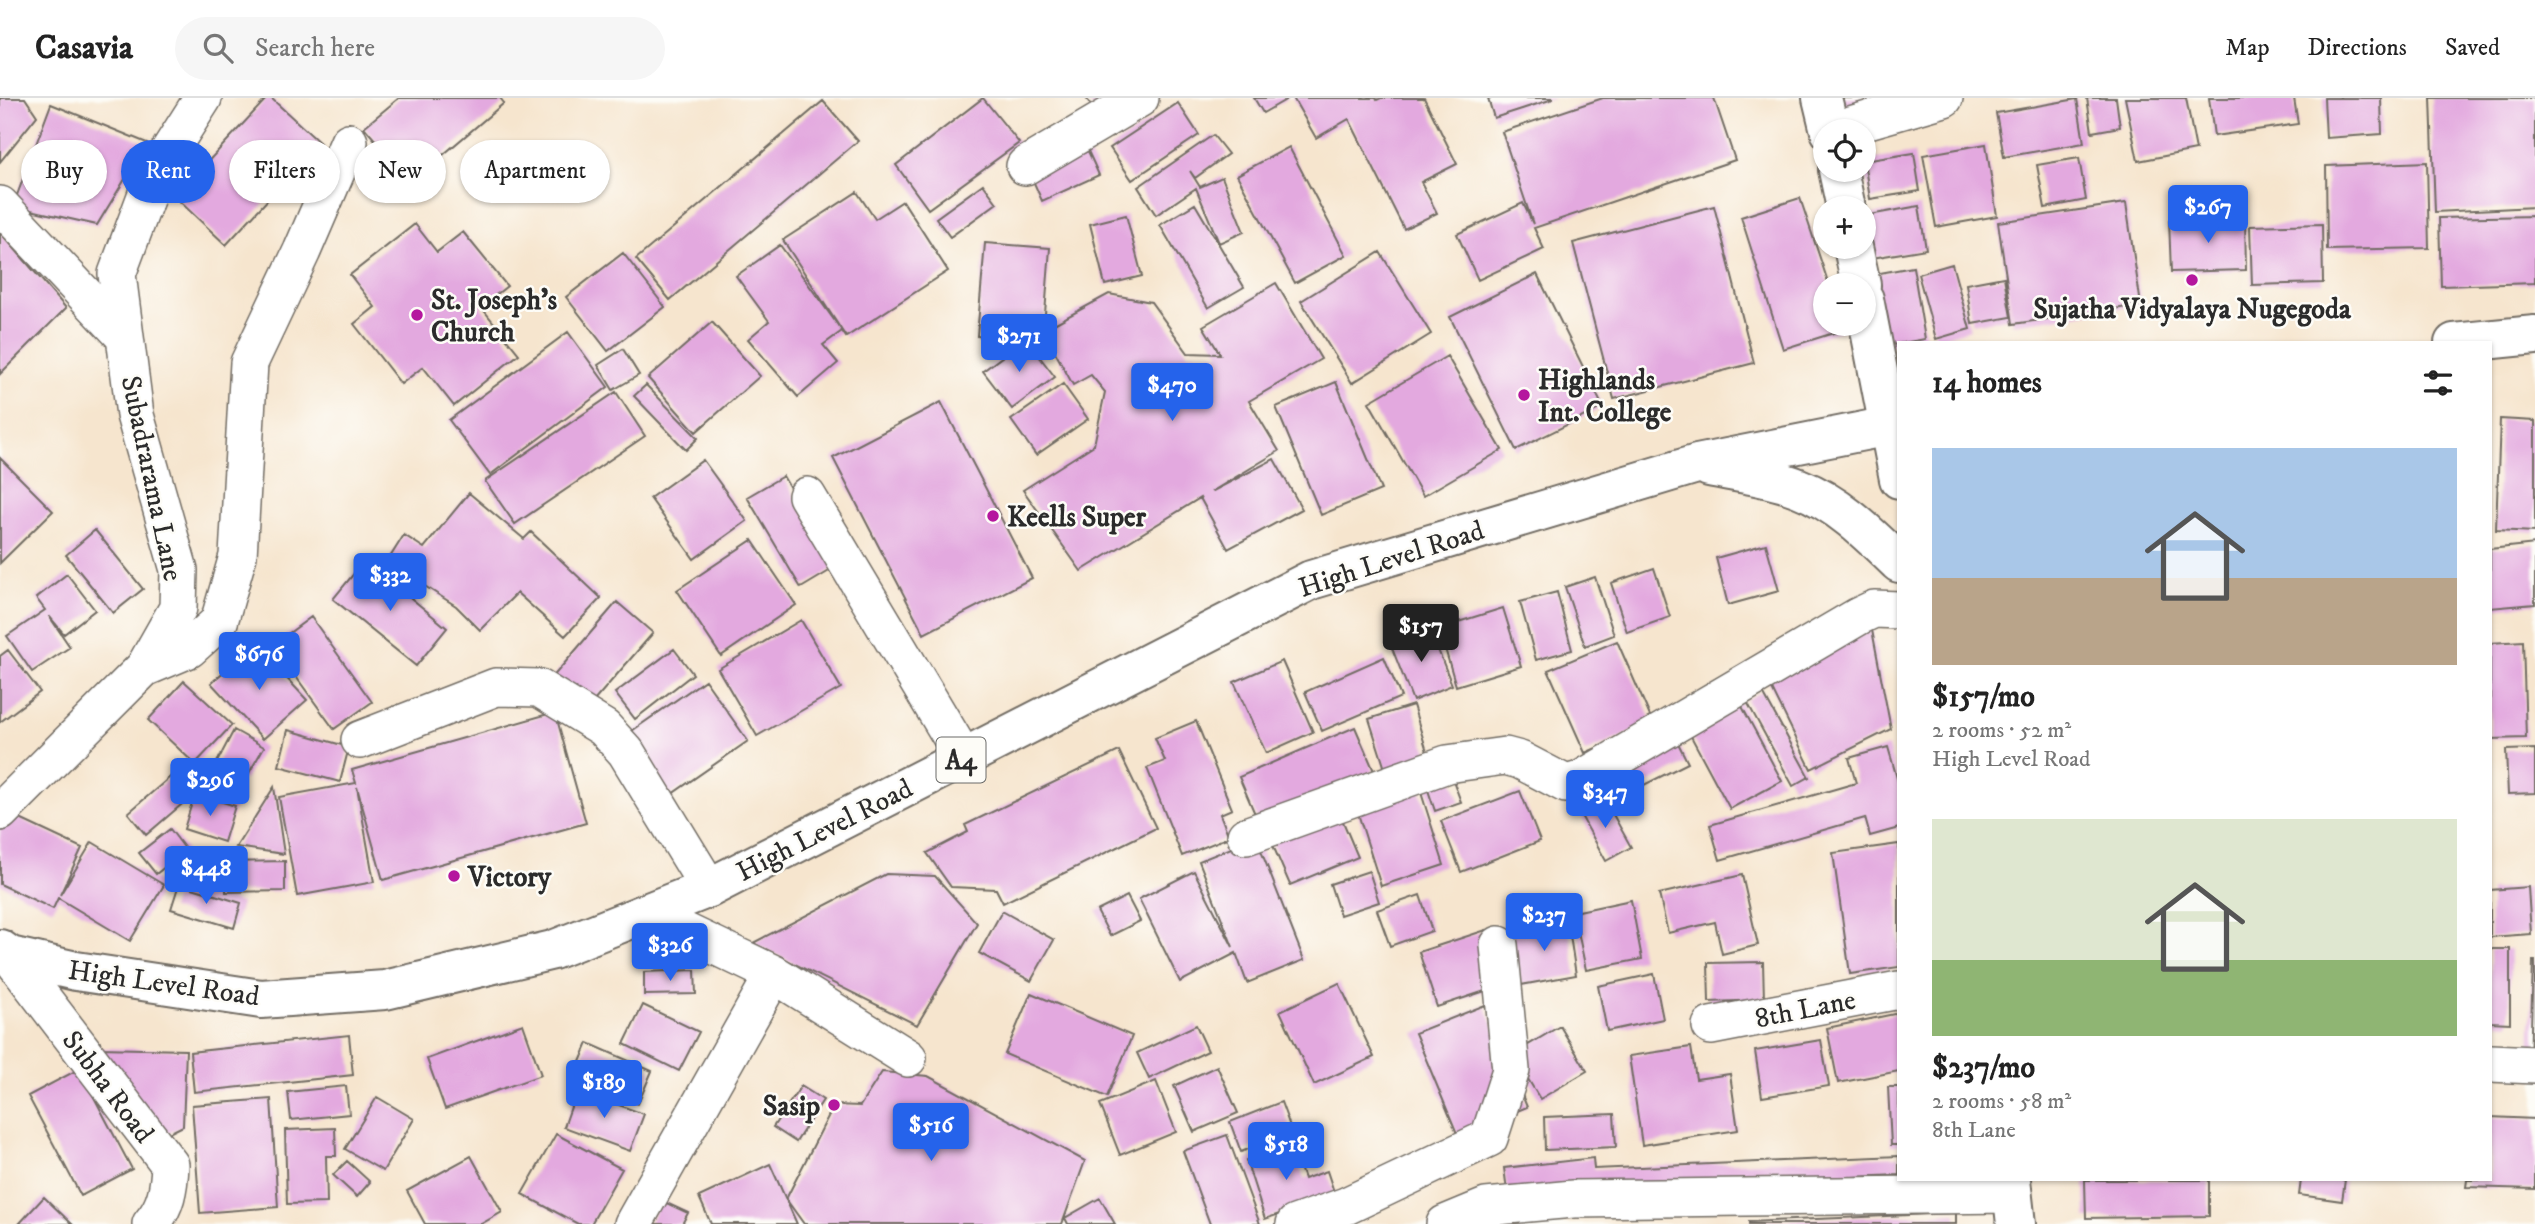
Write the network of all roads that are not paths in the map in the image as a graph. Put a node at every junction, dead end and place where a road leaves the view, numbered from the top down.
1 (203, 98) edge
2 (1140, 98) edge
3 (1822, 98) edge
4 (1944, 98) edge
5 (1827, 119) edge
6 (1871, 119) edge
7 (349, 142) dead end
8 (1025, 166) dead end
9 (0, 205) edge
10 (2535, 335) edge
11 (1873, 336) edge
12 (125, 337) junction
13 (2474, 341) edge
14 (1894, 424) edge
15 (1897, 457) edge
16 (1697, 464) junction
17 (807, 495) dead end
18 (1897, 561) edge
19 (1897, 610) edge
20 (144, 668) junction
21 (360, 740) dead end
22 (964, 758) junction
23 (0, 812) edge
24 (1246, 836) dead end
25 (709, 888) junction
26 (646, 912) junction
27 (1499, 945) dead end
28 (5, 952) edge
29 (774, 974) junction
30 (1897, 990) edge
31 (1711, 1026) dead end
32 (908, 1058) dead end
33 (2492, 1063) edge
34 (2535, 1065) edge
35 (2013, 1199) edge
36 (151, 1224) edge
37 (633, 1224) edge
38 (1295, 1224) edge
39 (1445, 1224) edge

1 - 12 street, Subadrarama Lane
2 - 8 street
3 - 5 main road
4 - 6 street
7 - 20 street
9 - 12 street
10 - 13 main road
11 - 14 main road
12 - 20 street, Subadrarama Lane
14 - 15 main road
14 - 16 main road, High Level Road / A4
16 - 18 main road
16 - 22 main road, High Level Road / A4
17 - 22 street
19 - 24 street
20 - 23 street, Subadrarama Lane
21 - 25 street
22 - 25 main road, High Level Road / A4
25 - 26 main road, High Level Road / A4
26 - 28 main road, High Level Road / A4
26 - 29 street
27 - 38 street
28 - 36 street, Subha Road
29 - 32 street
29 - 37 street
30 - 31 street, 8th Lane
33 - 34 street
35 - 39 street

